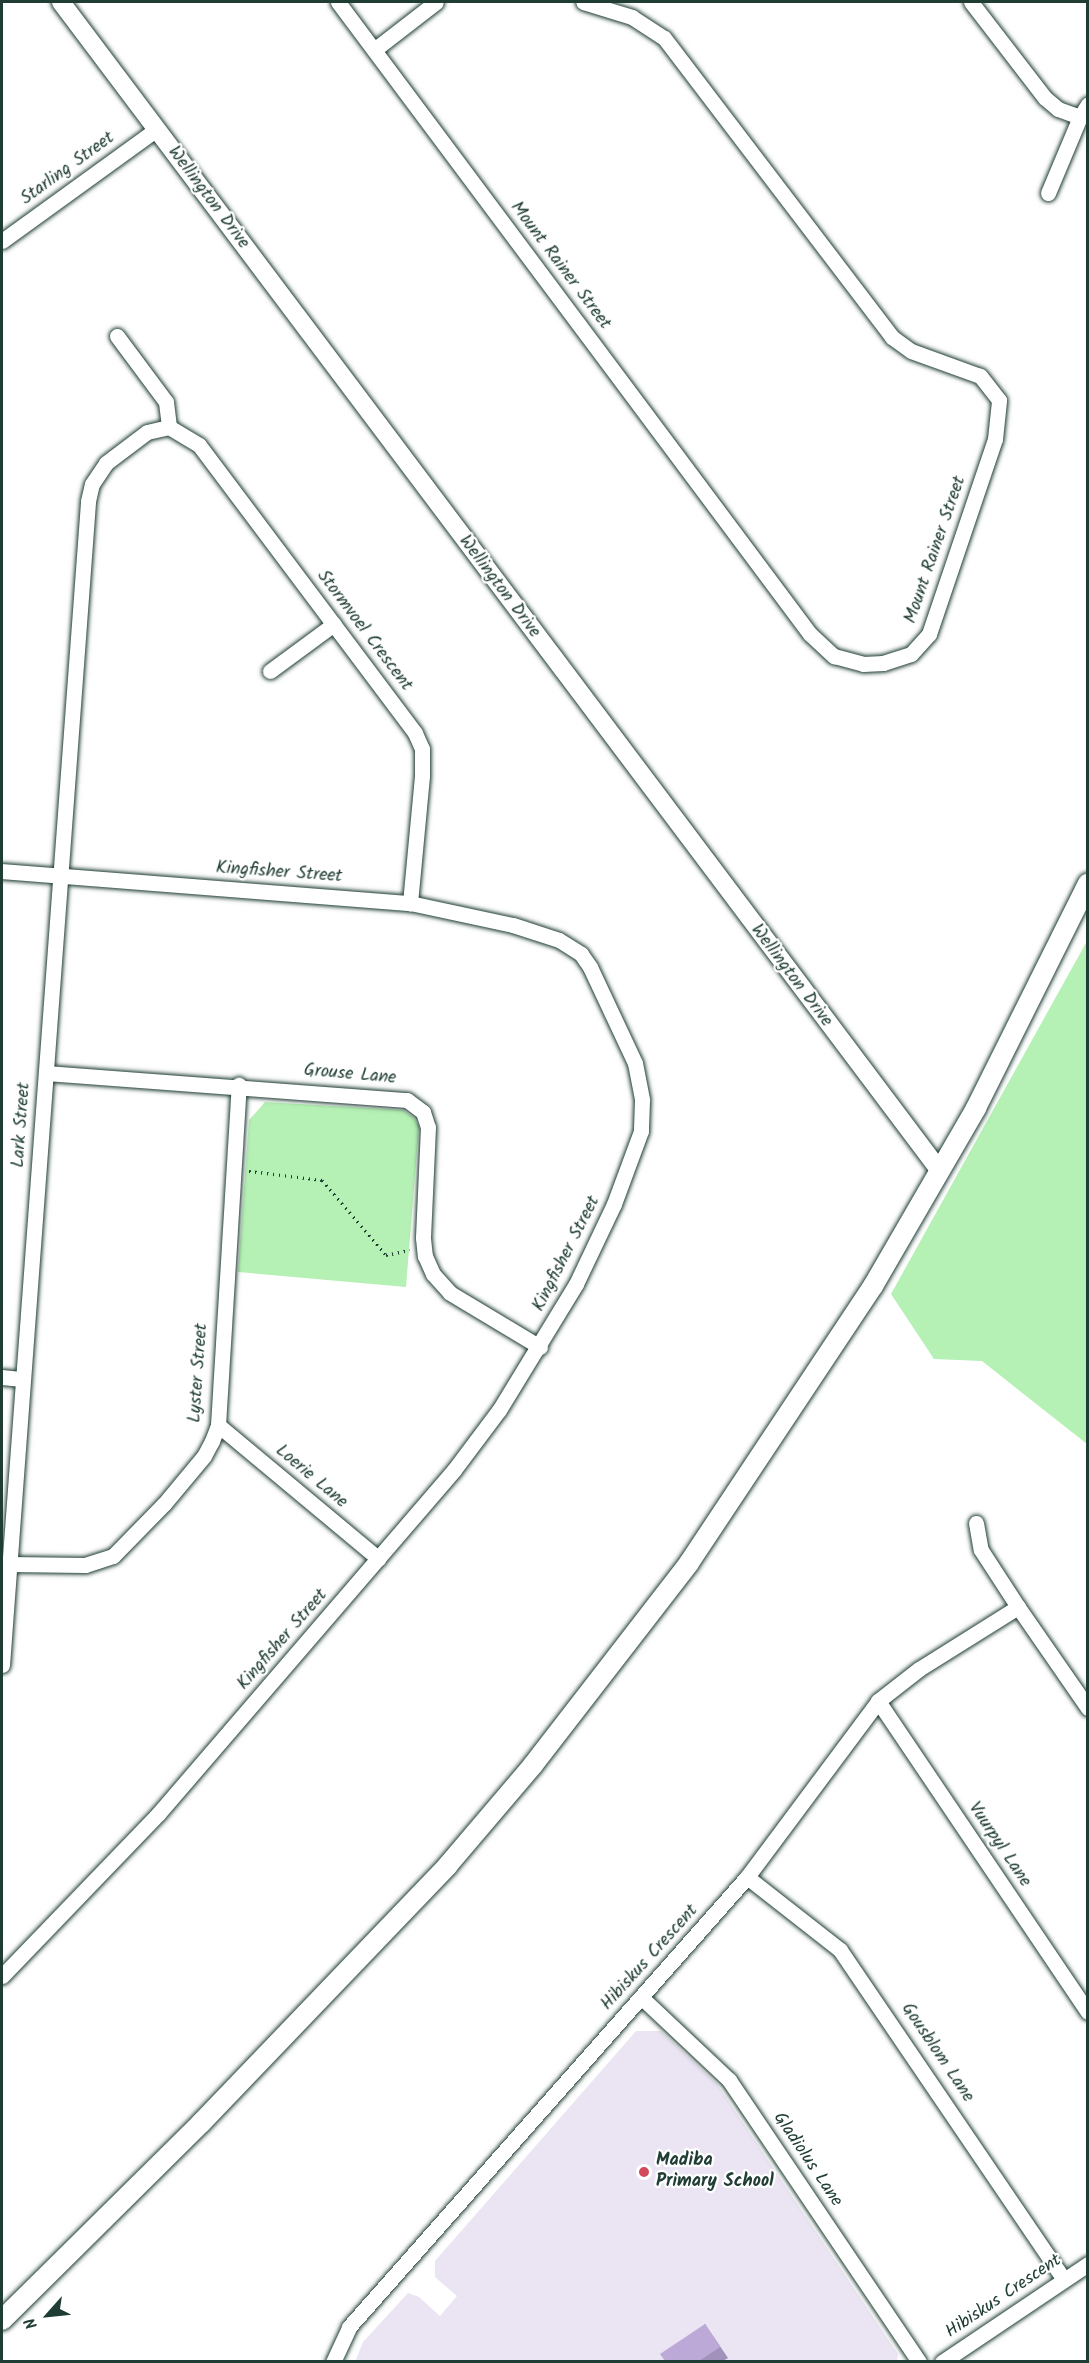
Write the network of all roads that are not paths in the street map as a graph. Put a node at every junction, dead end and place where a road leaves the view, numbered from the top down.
1 (61, 2) edge
2 (338, 2) edge
3 (436, 2) edge
4 (583, 2) edge
5 (971, 2) edge
6 (374, 50) junction
7 (1084, 111) edge
8 (157, 129) junction
9 (1048, 193) dead end
10 (2, 241) edge
11 (117, 336) dead end
12 (169, 428) junction
13 (334, 624) junction
14 (270, 671) dead end
15 (2, 871) edge
16 (60, 875) junction
17 (1088, 883) edge
18 (410, 903) junction
19 (46, 1073) junction
20 (239, 1085) junction
21 (940, 1171) junction
22 (540, 1347) junction
23 (2, 1377) edge
24 (22, 1379) junction
25 (218, 1425) junction
26 (976, 1523) dead end
27 (379, 1559) junction
28 (9, 1564) junction
29 (1018, 1607) junction
30 (2, 1665) edge
31 (878, 1701) junction
32 (1088, 1708) edge
33 (747, 1877) junction
34 (2, 1976) edge
35 (641, 1997) junction
36 (1088, 2012) edge
37 (1088, 2264) edge
38 (1064, 2279) junction
39 (2, 2320) edge
40 (333, 2361) edge
41 (919, 2361) edge
42 (942, 2361) edge

1 - 8 street, Wellington Drive
2 - 6 street, Mount Rainer Street
3 - 6 street
4 - 6 street, Mount Rainer Street
5 - 7 street
7 - 9 street
8 - 10 street, Starling Street
8 - 21 street, Wellington Drive
11 - 12 street
12 - 13 street, Stormvoel Crescent
12 - 16 street
13 - 14 street
13 - 18 street, Stormvoel Crescent
15 - 16 street, Kingfisher Street
16 - 18 street, Kingfisher Street
16 - 19 street, Lark Street
17 - 21 main road
18 - 22 street, Kingfisher Street
19 - 20 street, Grouse Lane
19 - 24 street, Lark Street
20 - 22 street, Grouse Lane
20 - 25 street, Lyster Street
21 - 39 main road
22 - 27 street, Kingfisher Street
23 - 24 street
24 - 28 street, Lark Street
25 - 27 street, Loerie Lane
25 - 28 street, Lyster Street
26 - 29 street
27 - 34 street, Kingfisher Street
28 - 30 street, Lark Street
29 - 31 street, Hibiskus Crescent
29 - 32 street
31 - 33 street, Hibiskus Crescent
31 - 36 street, Vuurpyl Lane
33 - 35 street, Hibiskus Crescent
33 - 38 street, Gousblom Lane
35 - 40 street, Hibiskus Crescent
35 - 41 street, Gladiolus Lane
37 - 38 street, Hibiskus Crescent
38 - 42 street, Hibiskus Crescent

